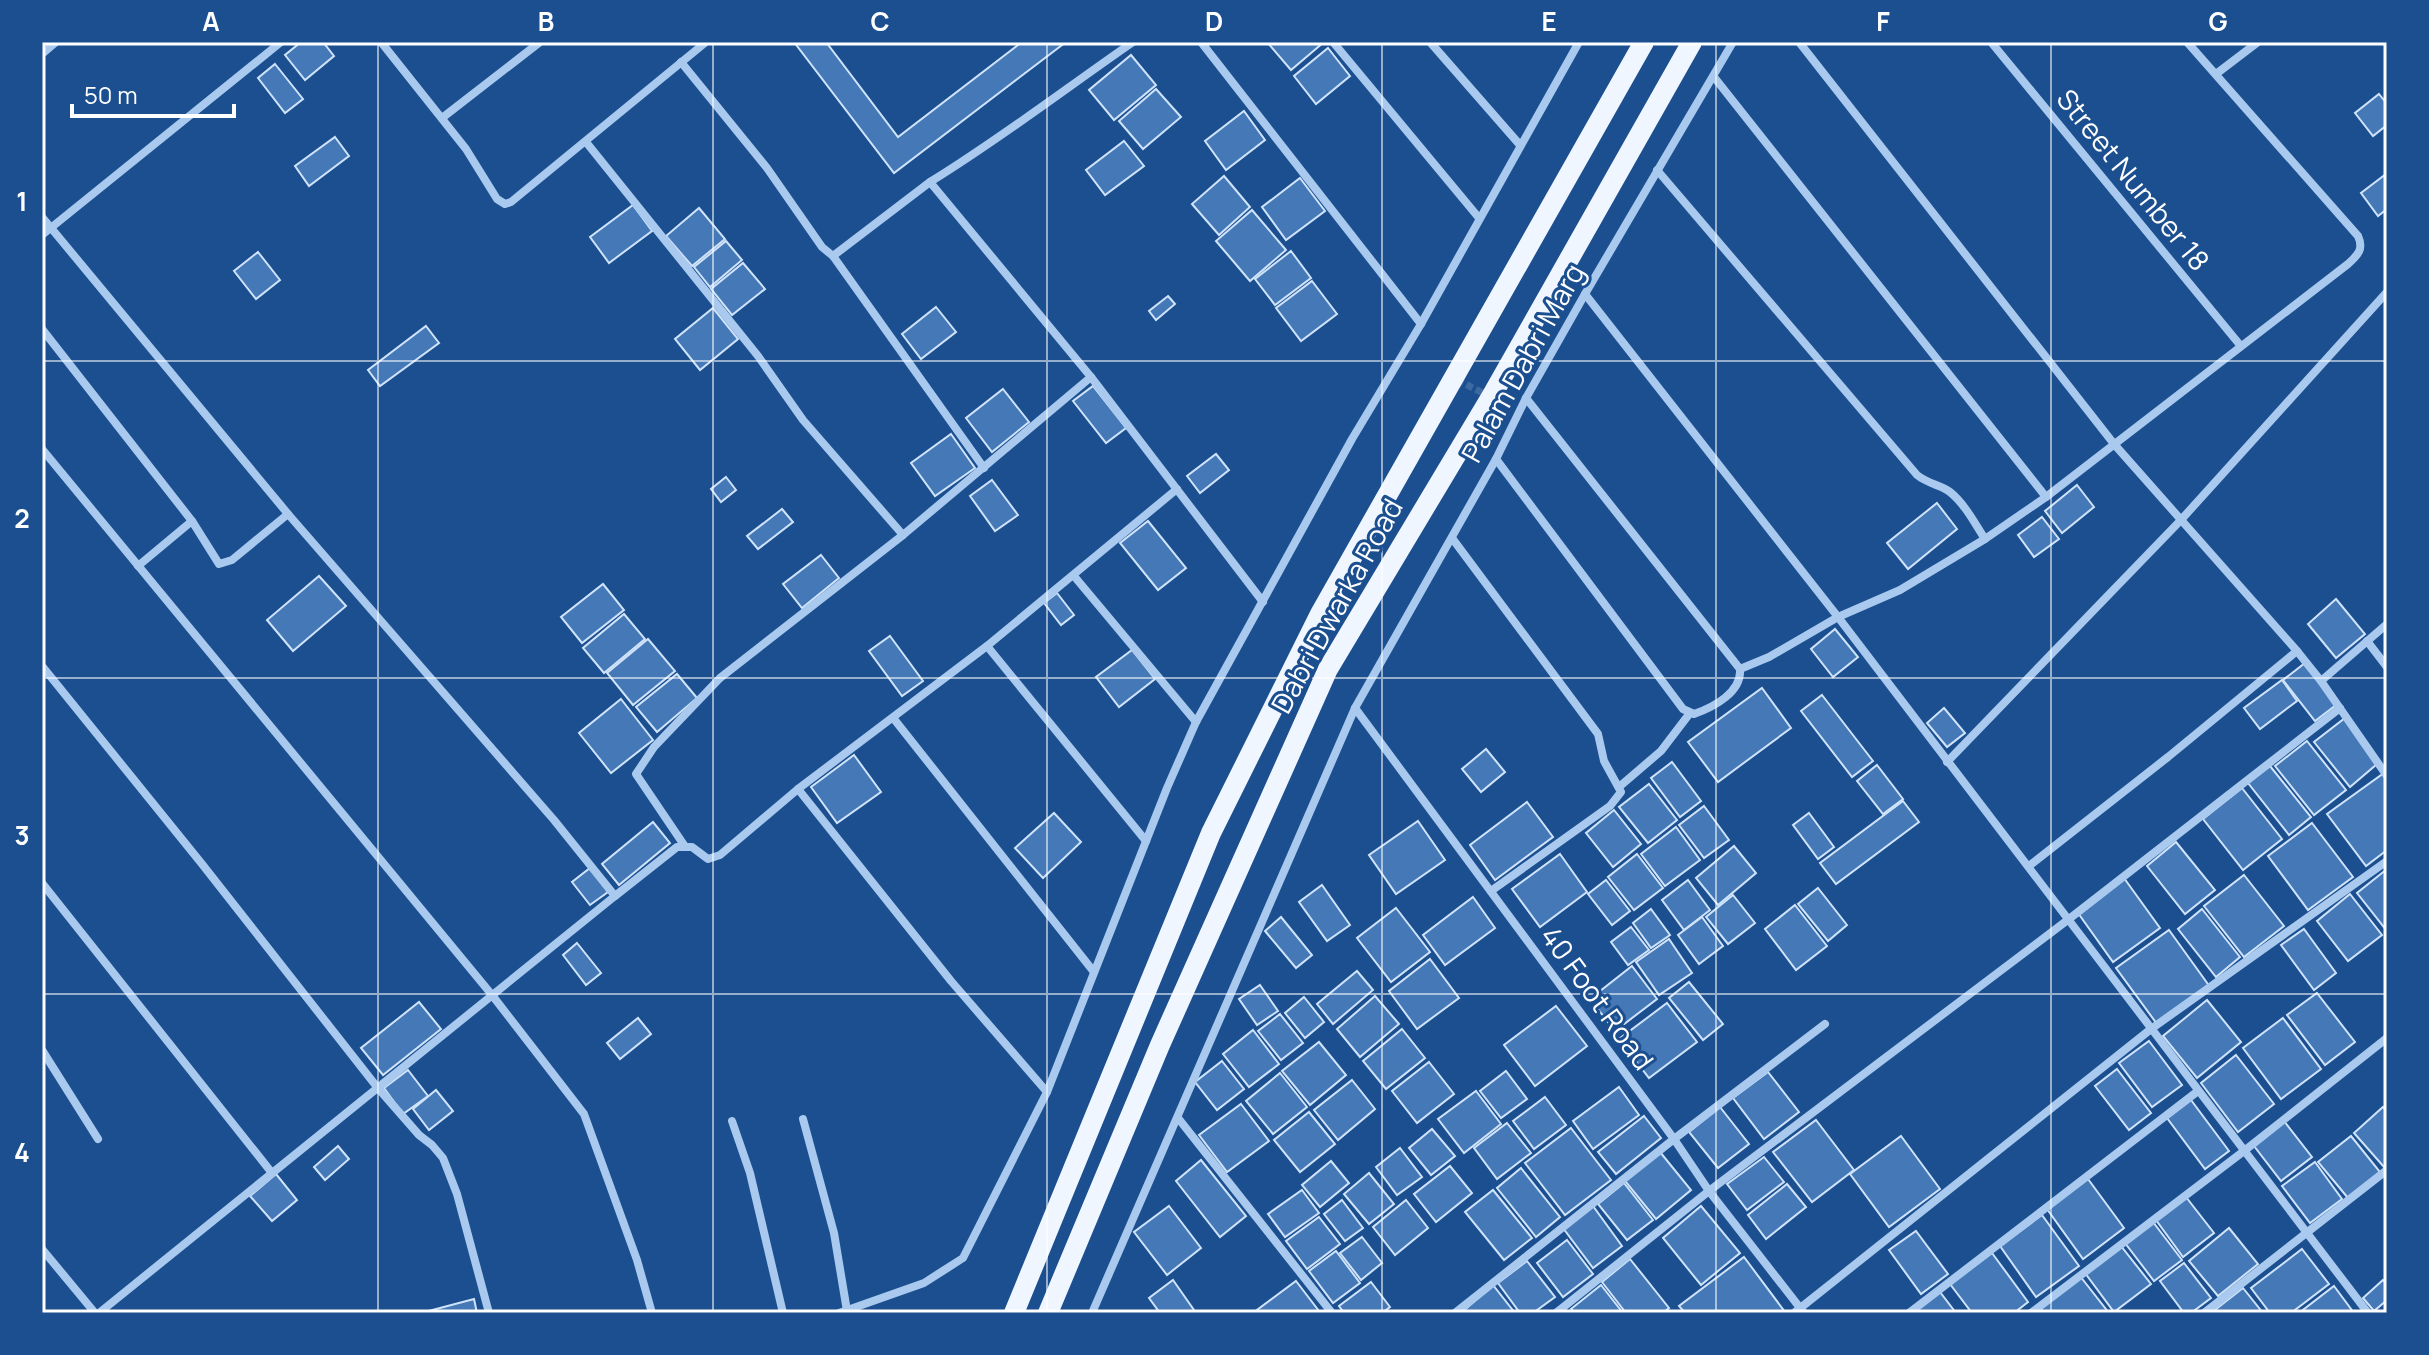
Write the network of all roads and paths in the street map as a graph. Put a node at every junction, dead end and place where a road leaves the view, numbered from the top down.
1 (56, 42) edge
2 (281, 42) edge
3 (381, 42) edge
4 (540, 42) edge
5 (706, 42) edge
6 (1133, 42) edge
7 (1201, 42) edge
8 (1333, 42) edge
9 (1430, 42) edge
10 (1579, 42) edge
11 (1644, 42) edge
12 (1692, 42) edge
13 (1733, 42) edge
14 (1799, 42) edge
15 (1991, 42) edge
16 (2187, 42) edge
17 (2258, 42) edge
18 (42, 54) edge
19 (681, 62) junction
20 (2216, 74) junction
21 (1714, 77) junction
22 (442, 118) junction
23 (586, 142) junction
24 (1520, 145) junction
25 (1657, 170) junction
26 (930, 182) junction
27 (42, 217) edge
28 (1479, 218) junction
29 (51, 228) junction
30 (42, 235) edge
31 (833, 256) junction
32 (2387, 292) edge
33 (1585, 294) junction
34 (1421, 324) junction
35 (42, 329) edge
36 (2240, 345) junction
37 (1091, 377) junction
38 (1526, 398) junction
39 (2114, 444) junction
40 (42, 449) edge
41 (1496, 459) junction
42 (984, 468) junction
43 (1177, 489) junction
44 (2046, 497) junction
45 (288, 514) junction
46 (192, 521) junction
47 (2180, 521) junction
48 (903, 535) junction
49 (1452, 538) junction
50 (1985, 539) junction
51 (138, 566) junction
52 (1074, 576) junction
53 (1263, 602) junction
54 (1838, 617) junction
55 (2387, 624) edge
56 (2367, 641) junction
57 (987, 646) junction
58 (2297, 651) junction
59 (42, 666) edge
60 (2387, 667) edge
61 (1740, 669) junction
62 (2321, 681) junction
63 (1355, 708) junction
64 (2340, 708) junction
65 (1690, 713) junction
66 (894, 719) junction
67 (1196, 722) junction
68 (1947, 762) junction
69 (2387, 776) edge
70 (1619, 787) junction
71 (798, 789) junction
72 (1146, 841) junction
73 (684, 845) junction
74 (2387, 861) edge
75 (2029, 866) junction
76 (42, 883) edge
77 (1491, 891) junction
78 (615, 896) junction
79 (2069, 919) junction
80 (1094, 972) junction
81 (492, 995) junction
82 (1825, 1024) dead end
83 (2151, 1029) junction
84 (2387, 1038) edge
85 (43, 1052) edge
86 (377, 1087) junction
87 (2198, 1091) junction
88 (1047, 1092) junction
89 (1178, 1118) junction
90 (803, 1119) dead end
91 (732, 1121) dead end
92 (98, 1139) dead end
93 (1674, 1139) junction
94 (2244, 1151) junction
95 (2387, 1170) edge
96 (272, 1173) junction
97 (1709, 1191) junction
98 (2306, 1234) junction
99 (42, 1249) edge
100 (1800, 1311) edge
101 (103, 1312) edge
102 (843, 1312) edge
103 (489, 1313) edge
104 (652, 1313) edge
105 (783, 1313) edge
106 (1014, 1313) edge
107 (1048, 1313) edge
108 (1092, 1313) edge
109 (1332, 1313) edge
110 (1455, 1313) edge
111 (1556, 1313) edge
112 (1909, 1313) edge
113 (2031, 1313) edge
114 (2204, 1313) edge
115 (2368, 1313) edge

1 - 18 street
2 - 29 street
3 - 22 street
4 - 22 street
5 - 19 street
6 - 26 street
7 - 34 street
8 - 28 street
9 - 24 street
10 - 24 street
11 - 106 main road, Dabri Dwarka Road
12 - 107 main road, Dabri Dwarka Road
13 - 21 street, Palam Dabri Marg
14 - 39 street
15 - 36 street, Street Number 18
16 - 20 street
17 - 20 street
19 - 23 street
19 - 31 street
20 - 36 street
21 - 25 street, Palam Dabri Marg
21 - 44 street
22 - 23 street
23 - 48 street
24 - 28 street
25 - 33 street, Palam Dabri Marg
25 - 50 street
26 - 31 street
26 - 37 street
27 - 29 street
28 - 34 street
29 - 30 street
29 - 45 street
31 - 42 street
32 - 47 street
33 - 38 street, Palam Dabri Marg
33 - 54 street
34 - 53 street
35 - 46 street
36 - 39 street
37 - 42 street
37 - 43 street
38 - 41 street, Palam Dabri Marg
38 - 61 street
39 - 44 street
39 - 47 street
40 - 51 street
41 - 49 street, Palam Dabri Marg
41 - 65 street
42 - 48 street
43 - 52 street
43 - 53 street
44 - 50 street
45 - 46 street
45 - 78 street
46 - 51 street
47 - 58 street
47 - 68 street
48 - 73 street
49 - 63 street, Palam Dabri Marg
49 - 70 street
50 - 54 street
51 - 81 street
52 - 57 street
52 - 67 street
53 - 67 street
54 - 61 street
54 - 68 street
55 - 56 street
56 - 60 street
56 - 62 street
57 - 66 street
57 - 72 street
58 - 62 street
58 - 75 street
59 - 86 street
61 - 65 street
62 - 64 street
63 - 77 street, 40 Foot Road
63 - 89 street, Palam Dabri Marg
64 - 69 street
64 - 79 street
65 - 70 street
66 - 71 street
66 - 80 street
67 - 72 street
68 - 75 street
70 - 77 street
71 - 73 street
71 - 88 street
72 - 80 street
73 - 78 street
74 - 83 street
75 - 79 street
76 - 96 street
77 - 93 street, 40 Foot Road
78 - 81 street
79 - 83 street
79 - 97 street
80 - 88 street
81 - 86 street
81 - 104 street
82 - 93 street
83 - 87 street
83 - 100 street
84 - 94 street
85 - 92 street
86 - 96 street
86 - 103 street
87 - 94 street
87 - 112 street
88 - 102 street
89 - 108 street, Palam Dabri Marg
89 - 109 street
90 - 102 street
91 - 105 street
93 - 97 street, 40 Foot Road
93 - 110 street
94 - 98 street
94 - 113 street
95 - 98 street
96 - 101 street
97 - 100 street, 40 Foot Road
97 - 111 street
98 - 114 street
98 - 115 street
99 - 101 street

